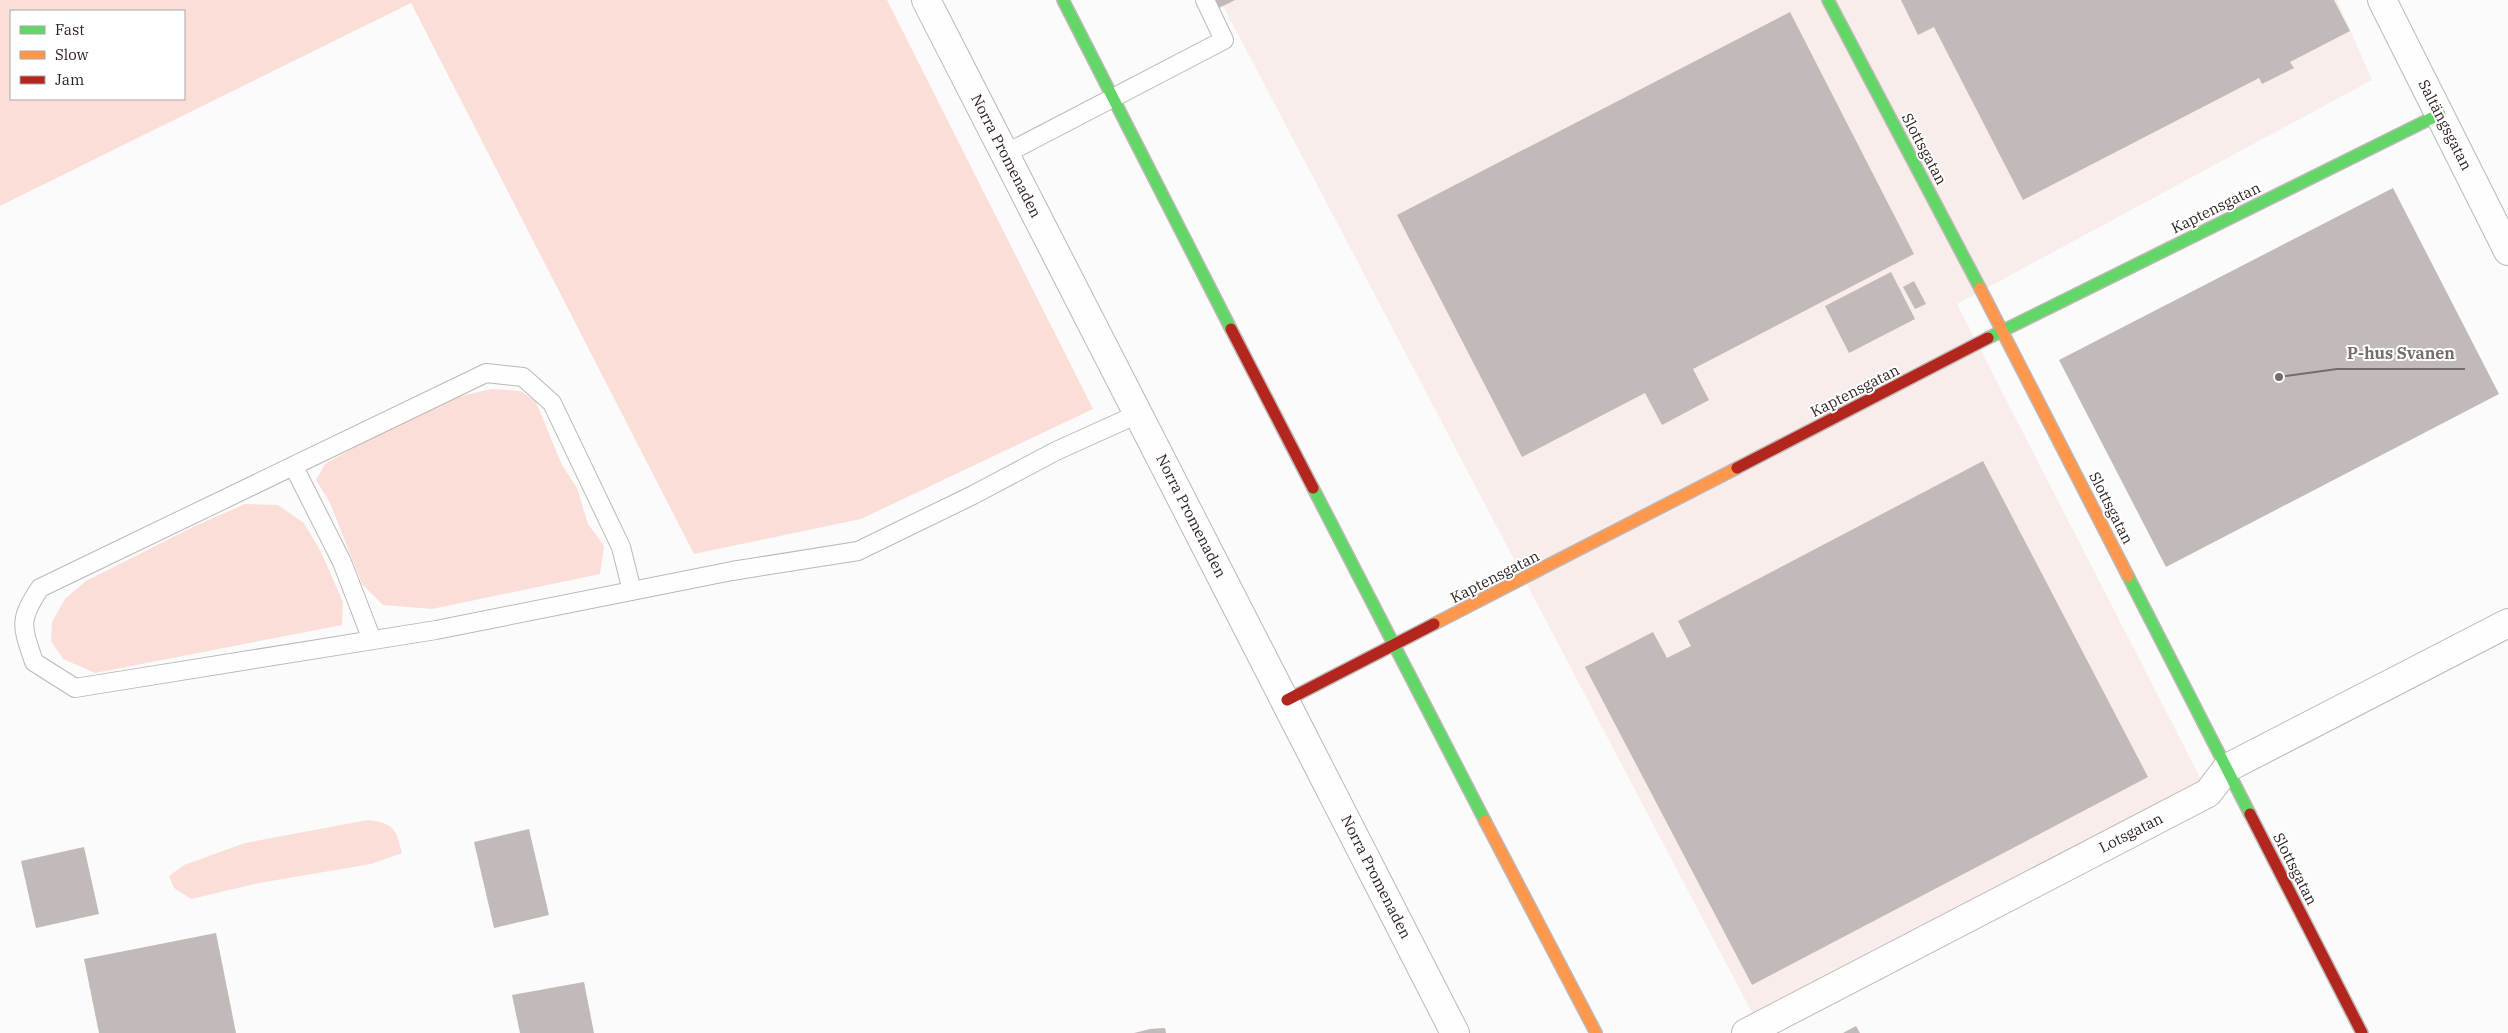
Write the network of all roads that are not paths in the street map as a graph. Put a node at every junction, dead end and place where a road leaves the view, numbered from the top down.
1 (926, 0) edge
2 (1063, 0) edge
3 (1205, 0) edge
4 (1828, 0) edge
5 (2382, 0) edge
6 (1114, 98) junction
7 (2440, 114) junction
8 (1006, 154) junction
9 (2508, 251) edge
10 (2003, 331) junction
11 (1138, 414) junction
12 (294, 467) junction
13 (632, 591) junction
14 (2508, 623) edge
15 (372, 640) junction
16 (1394, 646) junction
17 (1286, 700) junction
18 (2226, 768) junction
19 (1455, 1033) edge
20 (1596, 1033) edge
21 (1746, 1033) edge
22 (2362, 1033) edge

1 - 8 street, Norra Promenaden
2 - 6 street
3 - 6 lane
4 - 10 street, Slottsgatan
5 - 7 street, Saltängsgatan
6 - 8 lane
6 - 16 street
7 - 9 street, Saltängsgatan
7 - 10 street, Kaptensgatan
8 - 11 street, Norra Promenaden
10 - 16 street, Kaptensgatan
10 - 18 street, Slottsgatan
11 - 13 lane
11 - 17 street, Norra Promenaden
12 - 13 lane
12 - 15 lane
12 - 15 lane
13 - 15 lane
14 - 18 street, Lotsgatan
16 - 17 street, Kaptensgatan
16 - 20 street
17 - 19 street, Norra Promenaden
18 - 21 street, Lotsgatan
18 - 22 street, Slottsgatan

